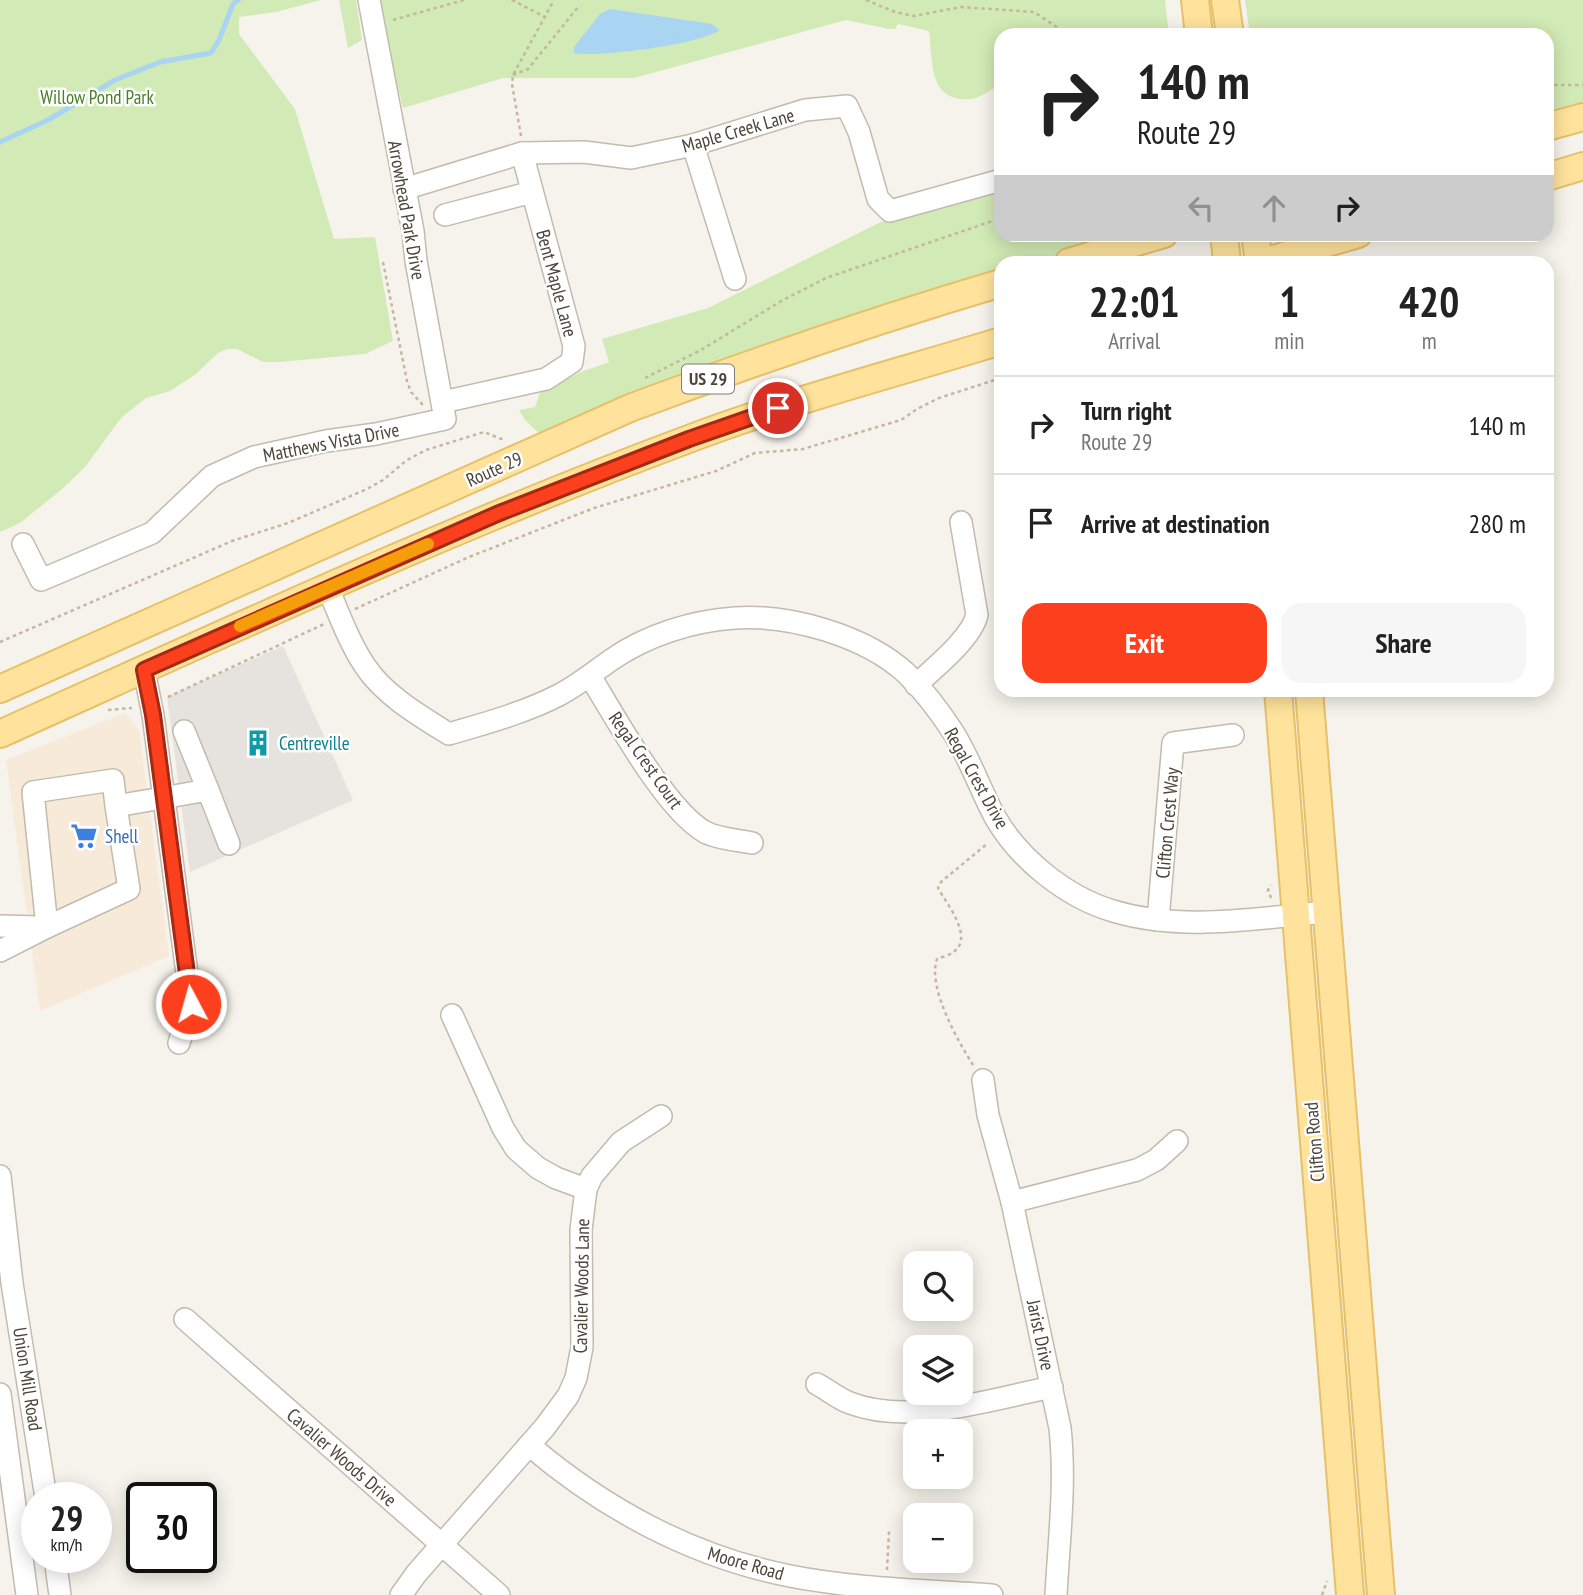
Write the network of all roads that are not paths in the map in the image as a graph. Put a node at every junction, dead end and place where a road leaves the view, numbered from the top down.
1 (369, 0) edge
2 (1195, 0) edge
3 (1226, 0) edge
4 (1198, 28) edge
5 (1229, 28) edge
6 (1583, 117) edge
7 (1554, 125) edge
8 (693, 145) junction
9 (523, 153) junction
10 (1583, 166) edge
11 (1554, 175) edge
12 (994, 182) edge
13 (404, 189) junction
14 (532, 192) junction
15 (445, 215) dead end
16 (1137, 242) edge
17 (1330, 242) edge
18 (1089, 256) edge
19 (1282, 256) edge
20 (735, 279) dead end
21 (994, 285) edge
22 (994, 343) edge
23 (439, 414) junction
24 (961, 522) dead end
25 (23, 544) dead end
26 (328, 588) junction
27 (85, 652) junction
28 (0, 668) edge
29 (144, 670) junction
30 (590, 676) junction
31 (916, 685) junction
32 (0, 689) edge
33 (1279, 697) edge
34 (1310, 697) edge
35 (184, 732) dead end
36 (0, 734) edge
37 (1233, 735) dead end
38 (208, 790) junction
39 (164, 799) junction
40 (116, 806) junction
41 (752, 843) dead end
42 (229, 844) dead end
43 (1328, 912) junction
44 (1297, 915) junction
45 (1158, 920) junction
46 (0, 926) edge
47 (47, 927) junction
48 (0, 951) edge
49 (452, 1015) dead end
50 (179, 1043) dead end
51 (984, 1080) road end
52 (661, 1116) dead end
53 (1177, 1141) dead end
54 (0, 1177) edge
55 (586, 1189) junction
56 (1012, 1202) junction
57 (6, 1284) edge
58 (185, 1319) dead end
59 (817, 1384) dead end
60 (1052, 1387) junction
61 (0, 1394) edge
62 (530, 1445) junction
63 (43, 1482) edge
64 (442, 1544) junction
65 (57, 1573) edge
66 (27, 1595) edge
67 (60, 1595) edge
68 (401, 1595) edge
69 (499, 1595) edge
70 (992, 1595) edge
71 (1056, 1595) edge
72 (1350, 1595) edge
73 (1381, 1595) edge

1 - 13 street, Arrowhead Park Drive
2 - 4 main road
3 - 5 main road
6 - 7 main road
8 - 9 street, Maple Creek Lane
8 - 12 street, Maple Creek Lane
8 - 20 street
9 - 13 street, Maple Creek Lane
9 - 14 street, Bent Maple Lane
10 - 11 main road
13 - 23 street, Arrowhead Park Drive
14 - 15 street
14 - 23 street, Bent Maple Lane
16 - 18 main road
17 - 19 main road
21 - 27 main road, Route 29 / US 29
22 - 26 main road, US 29
23 - 25 street, Matthews Vista Drive
24 - 31 street
26 - 29 main road, US 29
26 - 30 street, Regal Crest Drive
27 - 28 main road
27 - 32 main road, Route 29 / US 29
29 - 36 main road, US 29
29 - 39 street
30 - 31 street, Regal Crest Drive
30 - 41 street, Regal Crest Court
31 - 45 street, Regal Crest Drive
33 - 44 main road, Clifton Road
34 - 43 main road, Clifton Road
35 - 38 street
37 - 45 street, Clifton Crest Way
38 - 39 street
38 - 42 street
39 - 40 street
39 - 50 street
40 - 47 street
40 - 47 street
43 - 44 street, Regal Crest Drive
43 - 73 main road, Clifton Road
44 - 45 street, Regal Crest Drive
44 - 72 main road, Clifton Road
46 - 47 street
47 - 48 street
49 - 55 street
51 - 56 street, Jarist Drive
52 - 55 street, Cavalier Woods Lane
53 - 56 street
54 - 57 street, Union Mill Road
55 - 62 street, Cavalier Woods Lane
56 - 60 street, Jarist Drive
57 - 63 street, Union Mill Road
58 - 64 street, Cavalier Woods Drive
59 - 60 street
60 - 71 street, Jarist Drive
61 - 66 street, Union Mill Road
62 - 64 street, Cavalier Woods Lane
62 - 70 street, Moore Road
64 - 68 street, Cavalier Woods Lane
64 - 69 street, Cavalier Woods Drive
65 - 67 street

